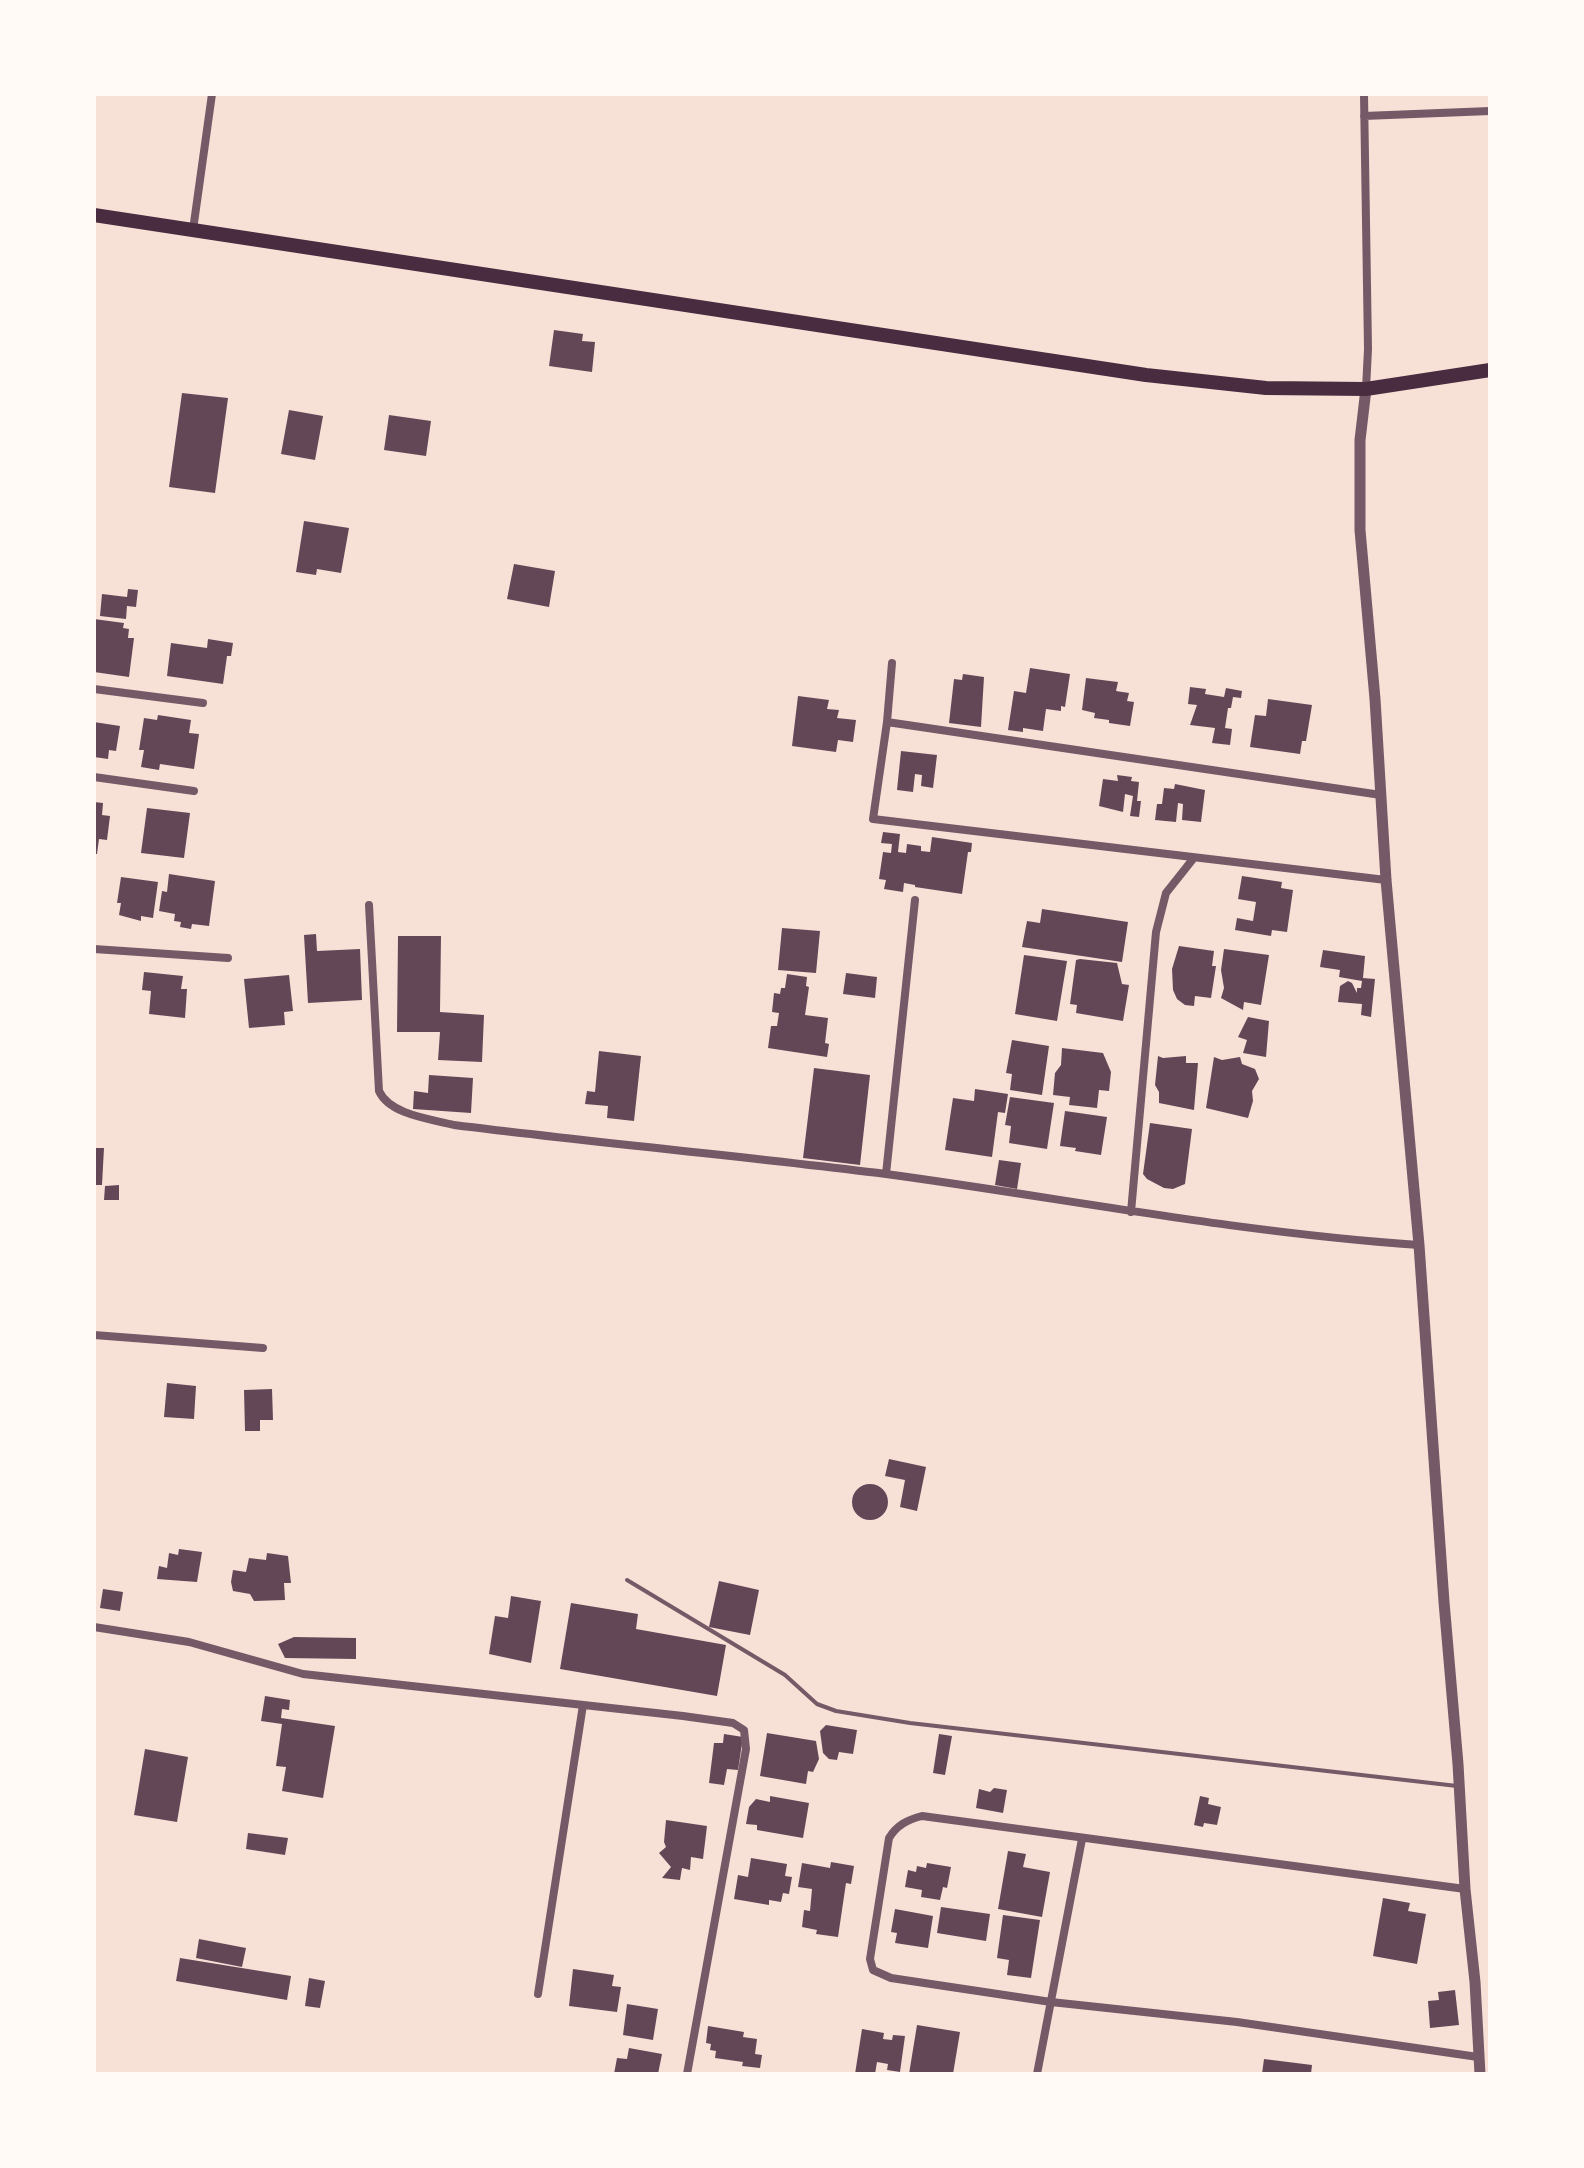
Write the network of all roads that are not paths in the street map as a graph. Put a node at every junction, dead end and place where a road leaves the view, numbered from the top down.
1 (212, 94) edge
2 (1364, 94) edge
3 (1490, 111) edge
4 (1364, 116) junction
5 (94, 215) edge
6 (193, 230) junction
7 (1490, 370) edge
8 (1366, 389) junction
9 (892, 663) dead end
10 (94, 689) edge
11 (203, 703) dead end
12 (887, 722) junction
13 (94, 777) edge
14 (194, 791) dead end
15 (1381, 795) junction
16 (1193, 859) junction
17 (1386, 880) junction
18 (915, 900) dead end
19 (369, 905) dead end
20 (94, 949) edge
21 (228, 958) dead end
22 (886, 1174) junction
23 (1131, 1212) junction
24 (1419, 1245) junction
25 (94, 1335) edge
26 (263, 1348) dead end
27 (627, 1580) dead end
28 (94, 1627) edge
29 (583, 1705) junction
30 (1460, 1786) junction
31 (1082, 1839) junction
32 (1465, 1889) junction
33 (538, 1994) dead end
34 (1051, 2002) junction
35 (1478, 2057) junction
36 (687, 2074) edge
37 (1037, 2074) edge
38 (1480, 2074) edge

1 - 6 street
2 - 4 street
3 - 4 street
4 - 8 street
5 - 6 main road
6 - 8 main road
7 - 8 main road
8 - 15 street
9 - 12 street
10 - 11 street
12 - 15 street
12 - 16 street
13 - 14 street
15 - 17 street
16 - 17 street
16 - 23 street
17 - 24 street
18 - 22 street
19 - 22 street
20 - 21 street
22 - 23 street
23 - 24 street
24 - 30 street
25 - 26 street
27 - 30 lane
28 - 29 street
29 - 33 street
29 - 36 street
30 - 32 street
31 - 32 street
31 - 34 street
31 - 34 street
32 - 35 street
34 - 35 street
34 - 37 street
35 - 38 street

